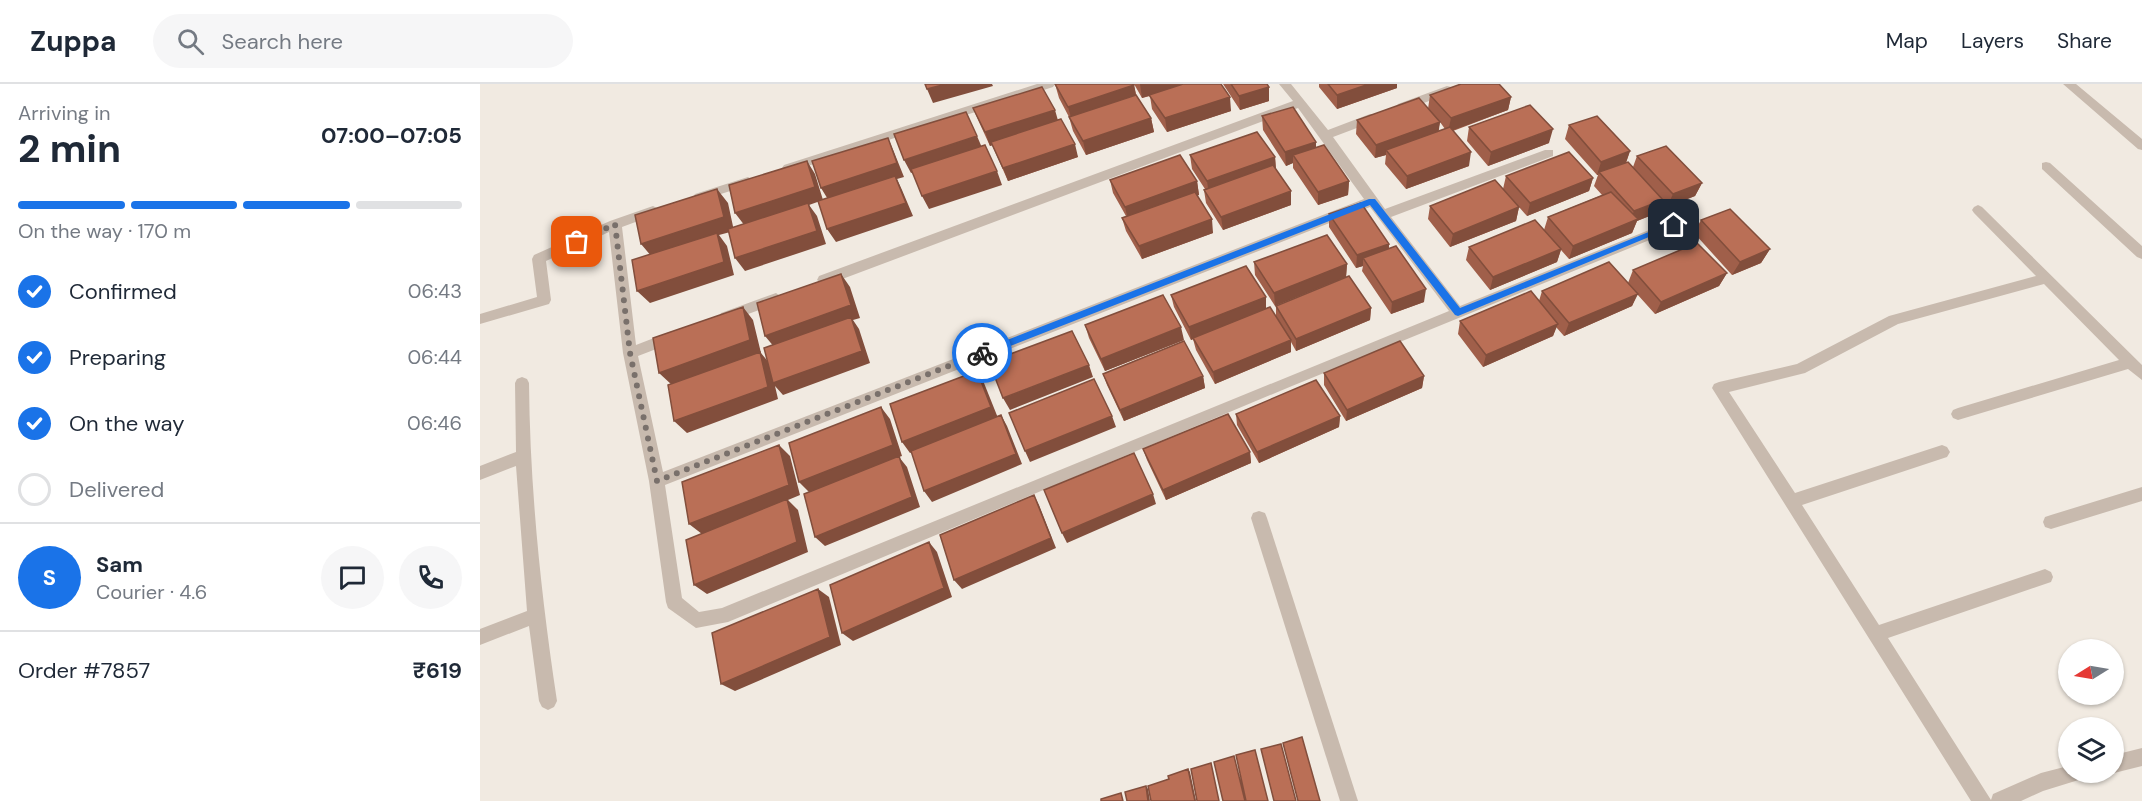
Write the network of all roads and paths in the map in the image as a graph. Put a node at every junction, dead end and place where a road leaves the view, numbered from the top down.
1 (1049, 84) edge
2 (1285, 84) edge
3 (2069, 84) edge
4 (1454, 88) edge
5 (1299, 103) junction
6 (1326, 135) junction
7 (2142, 146) edge
8 (1549, 153) dead end
9 (2046, 166) dead end
10 (1372, 201) junction
11 (1978, 210) dead end
12 (1383, 215) junction
13 (615, 224) junction
14 (1674, 225) dead end
15 (2139, 248) edge
16 (2048, 278) junction
17 (809, 286) edge
18 (786, 294) edge
19 (1458, 313) junction
20 (480, 319) edge
21 (708, 324) edge
22 (686, 332) edge
23 (630, 353) junction
24 (2130, 363) junction
25 (2142, 374) edge
26 (522, 383) dead end
27 (1958, 414) dead end
28 (1942, 452) dead end
29 (521, 457) junction
30 (480, 473) edge
31 (657, 481) junction
32 (2142, 494) edge
33 (1793, 501) junction
34 (1259, 518) dead end
35 (2051, 522) dead end
36 (2044, 577) dead end
37 (535, 616) junction
38 (1877, 634) junction
39 (480, 637) edge
40 (548, 701) dead end
41 (2142, 757) edge
42 (2124, 762) edge
43 (2058, 778) edge
44 (1349, 801) edge
45 (1982, 801) edge
46 (2000, 801) edge

1 - 13 street
2 - 5 street
3 - 7 street
4 - 6 street
5 - 6 street
5 - 17 street
6 - 10 street
8 - 12 street
9 - 15 street
10 - 12 street
10 - 31 street
11 - 16 street
12 - 19 street
13 - 20 street
13 - 23 street
14 - 19 street
16 - 24 street
16 - 33 street
18 - 21 street
19 - 31 street
22 - 23 street
23 - 31 street
24 - 25 street
24 - 27 street
26 - 29 street
28 - 33 street
29 - 30 street
29 - 37 street
32 - 35 street
33 - 38 street
34 - 44 street
36 - 38 street
37 - 39 street
37 - 40 street
38 - 45 street
41 - 42 street
43 - 46 street

